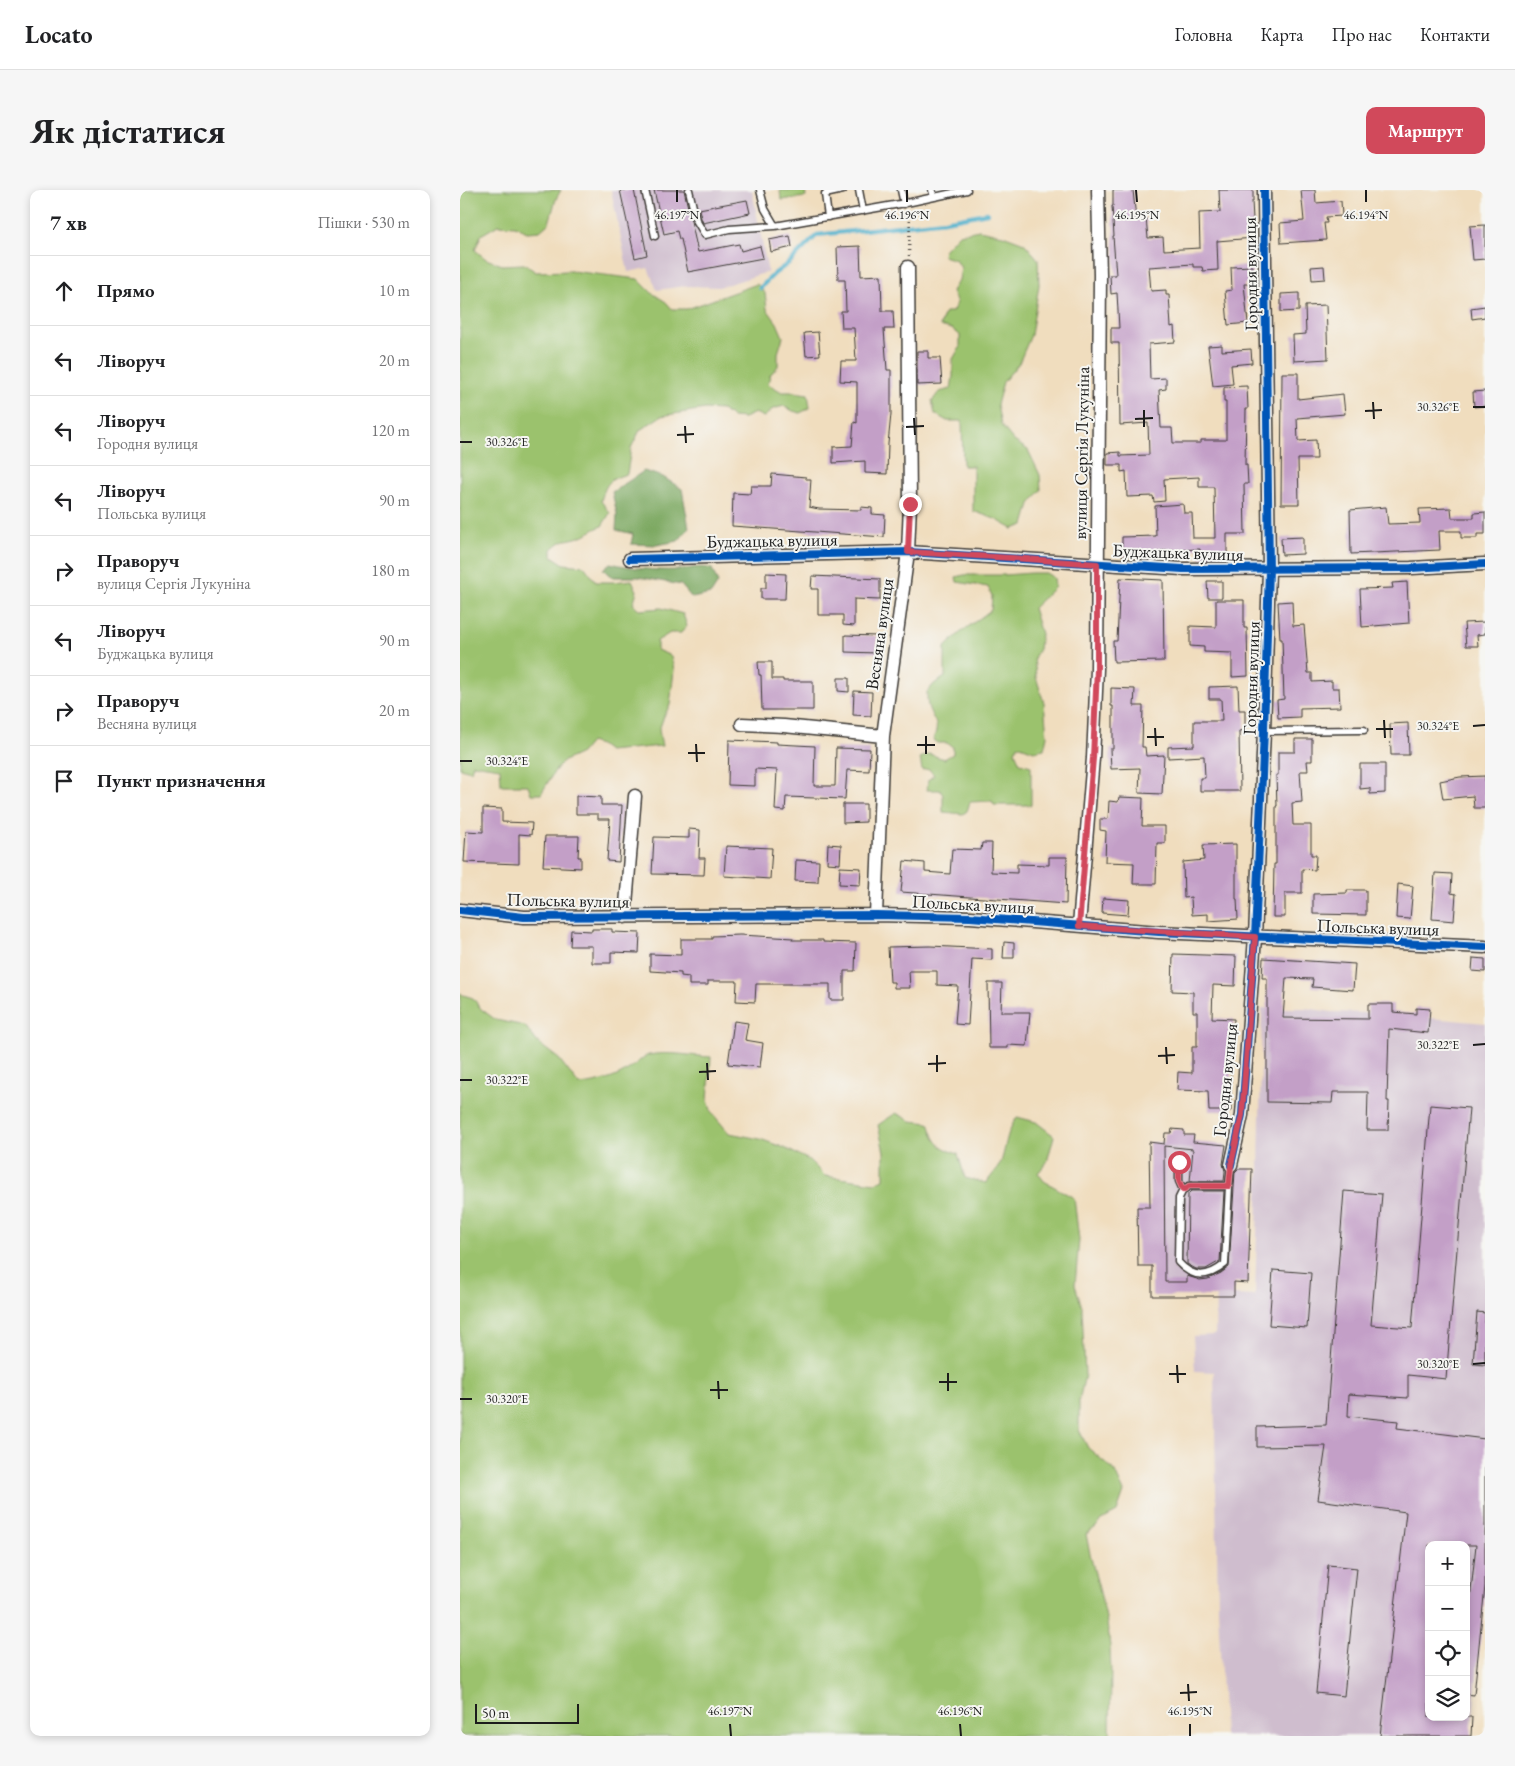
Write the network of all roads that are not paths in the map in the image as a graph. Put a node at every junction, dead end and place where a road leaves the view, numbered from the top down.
1 (645, 190) edge
2 (689, 190) edge
3 (760, 190) edge
4 (843, 190) edge
5 (859, 190) edge
6 (901, 190) edge
7 (932, 190) edge
8 (967, 190) edge
9 (1098, 190) edge
10 (1264, 190) edge
11 (934, 197) junction
12 (904, 204) junction
13 (863, 211) junction
14 (828, 218) junction
15 (775, 226) junction
16 (655, 236) dead end
17 (908, 267) dead end
18 (908, 552) junction
19 (630, 558) dead end
20 (1097, 564) junction
21 (1485, 564) edge
22 (1269, 569) junction
23 (742, 724) dead end
24 (1364, 730) dead end
25 (1264, 731) junction
26 (883, 736) junction
27 (635, 796) dead end
28 (460, 910) edge
29 (876, 915) junction
30 (625, 917) junction
31 (1079, 926) junction
32 (1255, 937) junction
33 (1485, 947) edge
34 (1179, 1162) dead end
35 (1231, 1165) joint
36 (1229, 1186) junction
37 (1183, 1190) junction

1 - 16 lane
2 - 15 lane
3 - 15 lane
4 - 14 lane
5 - 13 lane
6 - 12 lane
7 - 11 lane
8 - 11 lane
9 - 20 street, вулиця Сергія Лукуніна
10 - 22 street, Городня вулиця
11 - 12 lane
12 - 13 lane
13 - 14 lane
14 - 15 lane
17 - 18 street, Весняна вулиця
18 - 19 street, Буджацька вулиця
18 - 20 street, Буджацька вулиця
18 - 26 street, Весняна вулиця
20 - 22 street, Буджацька вулиця
20 - 31 street, вулиця Сергія Лукуніна
21 - 22 street, Буджацька вулиця
22 - 25 street, Городня вулиця
23 - 26 street
24 - 25 lane
25 - 32 street, Городня вулиця
26 - 29 street, Весняна вулиця
27 - 30 street
28 - 30 street, Польська вулиця
29 - 30 street, Польська вулиця
29 - 31 street, Польська вулиця
31 - 32 street, Польська вулиця
32 - 33 street, Польська вулиця
32 - 35 street, Городня вулиця
34 - 37 lane
35 - 36 lane
36 - 37 lane
36 - 37 lane

